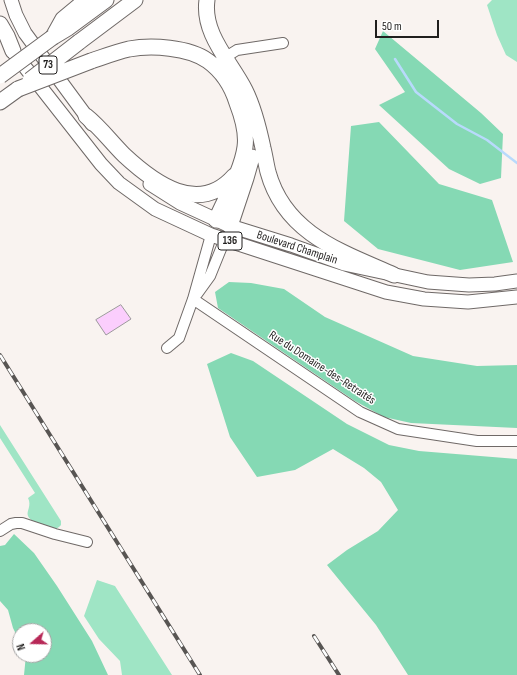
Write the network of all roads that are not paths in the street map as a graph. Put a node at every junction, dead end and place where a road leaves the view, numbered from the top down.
1 (11, 0) edge
2 (86, 0) edge
3 (106, 0) edge
4 (135, 0) edge
5 (207, 0) edge
6 (0, 24) edge
7 (65, 24) junction
8 (0, 34) edge
9 (284, 43) dead end
10 (13, 51) junction
11 (220, 62) junction
12 (0, 76) edge
13 (18, 89) junction
14 (0, 102) edge
15 (253, 112) junction
16 (86, 116) junction
17 (237, 172) junction
18 (224, 229) junction
19 (211, 234) junction
20 (394, 275) junction
21 (517, 281) edge
22 (517, 297) edge
23 (194, 299) junction
24 (167, 348) dead end
25 (517, 441) edge
26 (0, 530) edge
27 (86, 542) dead end

1 - 16 main road, Boulevard Champlain / 136
2 - 7 highway
3 - 7 highway, 73
4 - 13 highway, 73, bridge
5 - 11 highway
6 - 10 highway
7 - 12 highway, 73, bridge
8 - 10 main road, 136
9 - 11 street
10 - 19 main road, 136
11 - 13 highway, bridge
11 - 15 highway
11 - 17 highway
13 - 14 highway, 73
15 - 18 highway
15 - 20 highway
16 - 17 highway
16 - 18 main road, Boulevard Champlain / 136
17 - 18 highway
18 - 19 main road
18 - 20 main road, Boulevard Champlain / 136
18 - 22 main road, Boulevard Champlain / 136
18 - 23 street
19 - 23 street
20 - 21 main road, Boulevard Champlain / 136
23 - 24 street
23 - 25 street, Rue du Domaine-des-Retraités
26 - 27 street

